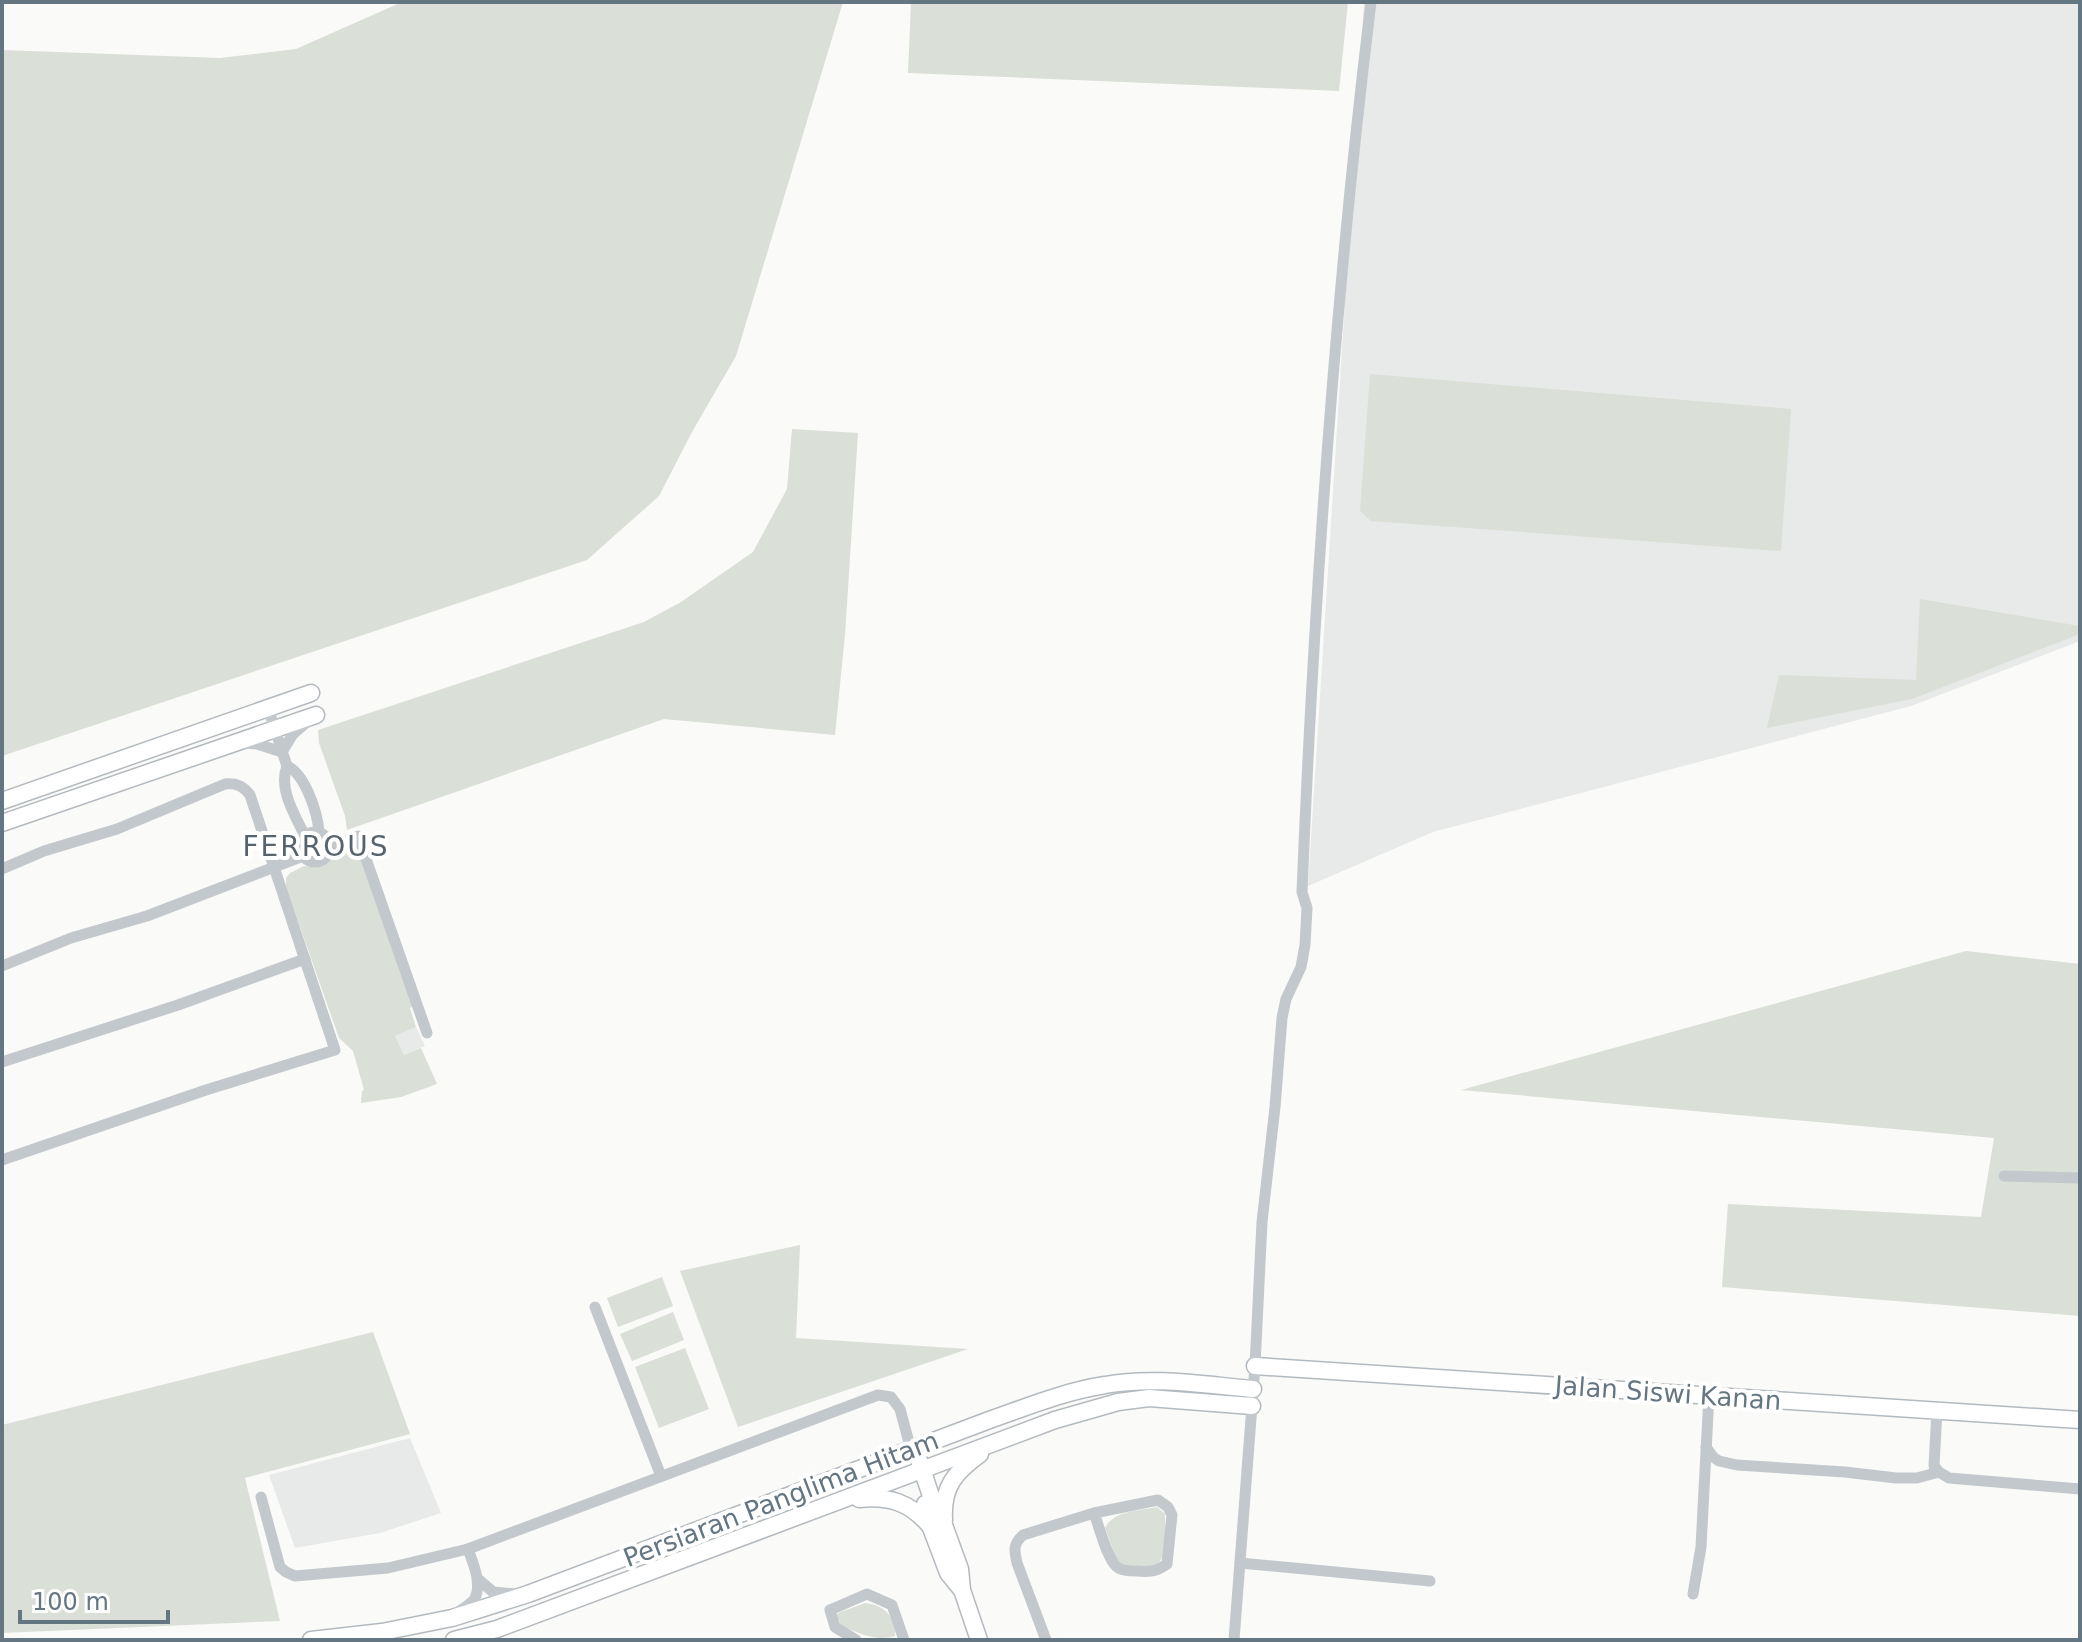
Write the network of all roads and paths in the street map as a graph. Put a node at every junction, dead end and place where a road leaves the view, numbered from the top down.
1 (1371, 2) edge
2 (311, 693) dead end
3 (268, 708) junction
4 (316, 715) joint
5 (275, 729) junction
6 (235, 743) junction
7 (282, 752) junction
8 (287, 766) junction
9 (2, 801) edge
10 (2, 823) edge
11 (319, 833) junction
12 (305, 836) junction
13 (331, 848) junction
14 (303, 856) junction
15 (275, 868) junction
16 (2, 869) edge
17 (305, 959) junction
18 (2, 966) edge
19 (427, 1033) dead end
20 (2, 1062) edge
21 (2, 1160) edge
22 (2004, 1176) dead end
23 (2080, 1178) edge
24 (595, 1307) dead end
25 (1255, 1366) junction
26 (1709, 1395) junction
27 (1253, 1397) junction
28 (1937, 1410) junction
29 (2080, 1420) edge
30 (998, 1441) junction
31 (1706, 1447) junction
32 (910, 1450) junction
33 (918, 1471) junction
34 (1939, 1472) junction
35 (661, 1476) junction
36 (2080, 1489) edge
37 (261, 1497) dead end
38 (841, 1500) junction
39 (1094, 1513) junction
40 (938, 1526) junction
41 (468, 1549) junction
42 (1240, 1563) junction
43 (478, 1579) junction
44 (1430, 1581) dead end
45 (528, 1594) junction
46 (1693, 1594) dead end
47 (452, 1618) junction
48 (311, 1640) edge
49 (454, 1640) edge
50 (856, 1640) edge
51 (904, 1640) edge
52 (979, 1640) edge
53 (1046, 1640) edge
54 (1234, 1640) edge

1 - 25 street
2 - 3 main road
3 - 5 street
3 - 9 main road
4 - 5 main road
4 - 7 street
5 - 6 main road
5 - 7 street
6 - 7 street
6 - 10 main road
7 - 8 street
8 - 11 street
8 - 12 street
11 - 12 street
11 - 13 street
12 - 14 street
13 - 14 street
13 - 19 street
14 - 15 street
15 - 16 street
15 - 17 street
15 - 18 street
17 - 20 street
17 - 21 street
22 - 23 street
24 - 35 street
25 - 26 main road, Jalan Siswi Kanan
25 - 27 street
26 - 28 main road, Jalan Siswi Kanan
26 - 31 street
27 - 30 main road, Persiaran Panglima Hitam
27 - 32 main road, Persiaran Panglima Hitam
27 - 42 street
28 - 29 main road, Jalan Siswi Kanan
28 - 34 street
30 - 33 main road, Persiaran Panglima Hitam
30 - 40 main road
31 - 34 street
31 - 46 street
32 - 33 main road
32 - 35 street
32 - 45 main road, Persiaran Panglima Hitam
33 - 38 main road, Persiaran Panglima Hitam
33 - 40 main road
34 - 36 street
35 - 41 street
37 - 41 street
38 - 40 main road
38 - 49 main road, Persiaran Panglima Hitam
39 - 39 street
39 - 53 street
40 - 52 main road
41 - 43 street
42 - 44 street
42 - 54 street
43 - 45 street
43 - 47 street
45 - 47 main road, Persiaran Panglima Hitam
47 - 48 main road, Persiaran Panglima Hitam
50 - 51 street

